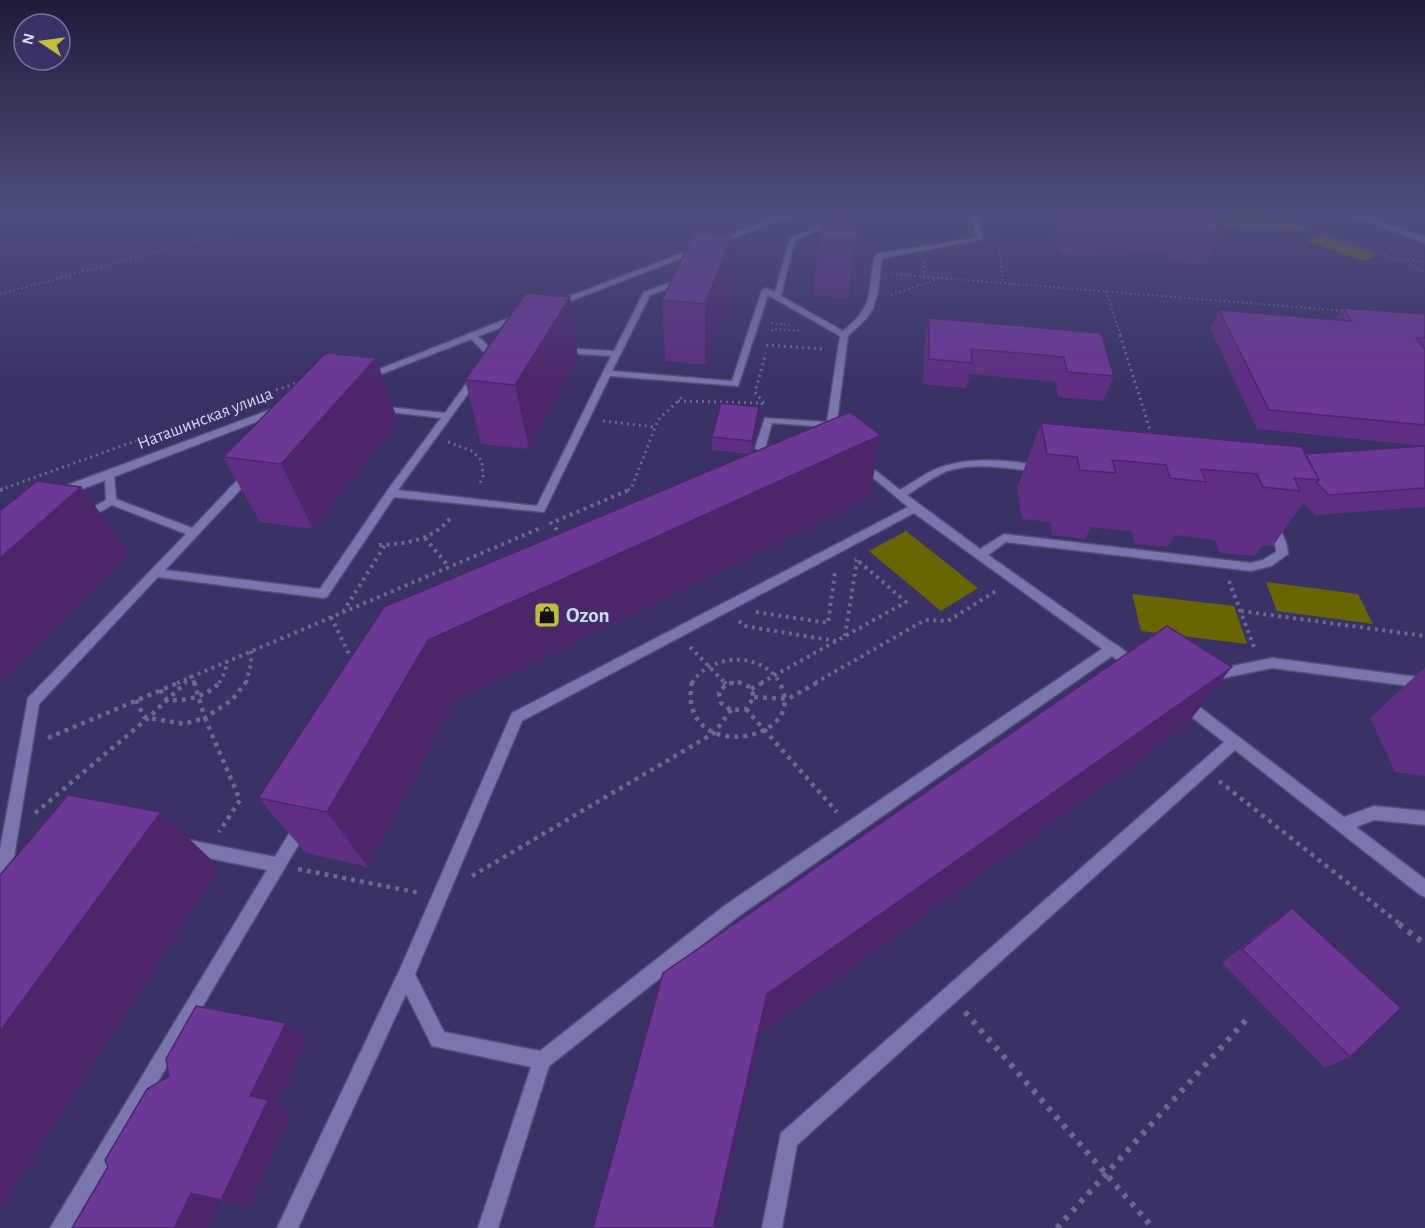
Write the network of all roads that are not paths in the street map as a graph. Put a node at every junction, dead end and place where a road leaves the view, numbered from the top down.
1 (639, 271) edge
2 (784, 271) edge
3 (877, 271) edge
4 (691, 277) edge
5 (777, 297) junction
6 (472, 335) junction
7 (844, 335) junction
8 (553, 349) edge
9 (617, 354) junction
10 (607, 373) junction
11 (353, 381) edge
12 (299, 402) edge
13 (381, 408) dead end
14 (447, 416) junction
15 (831, 425) junction
16 (827, 447) edge
17 (760, 448) edge
18 (856, 457) edge
19 (255, 468) edge
20 (1049, 470) edge
21 (109, 475) junction
22 (391, 493) junction
23 (900, 495) junction
24 (43, 499) edge
25 (111, 501) junction
26 (915, 508) junction
27 (1268, 517) edge
28 (73, 524) edge
29 (194, 533) junction
30 (981, 554) junction
31 (158, 573) junction
32 (1113, 648) junction
33 (1147, 675) edge
34 (1203, 680) edge
35 (1425, 683) edge
36 (1183, 689) edge
37 (1234, 742) junction
38 (309, 814) edge
39 (1425, 818) edge
40 (1342, 825) junction
41 (174, 845) dead end
42 (279, 865) junction
43 (0, 878) edge
44 (1425, 889) edge
45 (406, 975) junction
46 (542, 1060) junction
47 (60, 1228) edge
48 (287, 1228) edge
49 (488, 1228) edge
50 (772, 1228) edge

1 - 6 street
2 - 5 lane
3 - 7 lane
4 - 9 lane
5 - 7 lane
5 - 10 lane
6 - 11 street
6 - 14 lane
7 - 15 lane
8 - 9 lane
9 - 10 lane
10 - 22 lane
12 - 21 street, Наташинская улица
13 - 14 lane
14 - 22 lane
15 - 16 lane
15 - 17 lane
18 - 23 lane
19 - 29 lane
20 - 23 lane
21 - 24 street, Наташинская улица
21 - 25 lane
22 - 31 lane
23 - 26 lane
25 - 28 lane
25 - 29 lane
26 - 30 lane
26 - 45 lane
27 - 30 lane
29 - 31 lane
30 - 32 lane
31 - 43 lane
32 - 33 lane
32 - 46 lane
34 - 35 lane
36 - 37 lane
37 - 40 lane
37 - 50 lane
38 - 42 lane
39 - 40 lane
40 - 44 lane
41 - 42 lane
42 - 47 lane
45 - 46 lane
45 - 48 lane
46 - 49 lane

